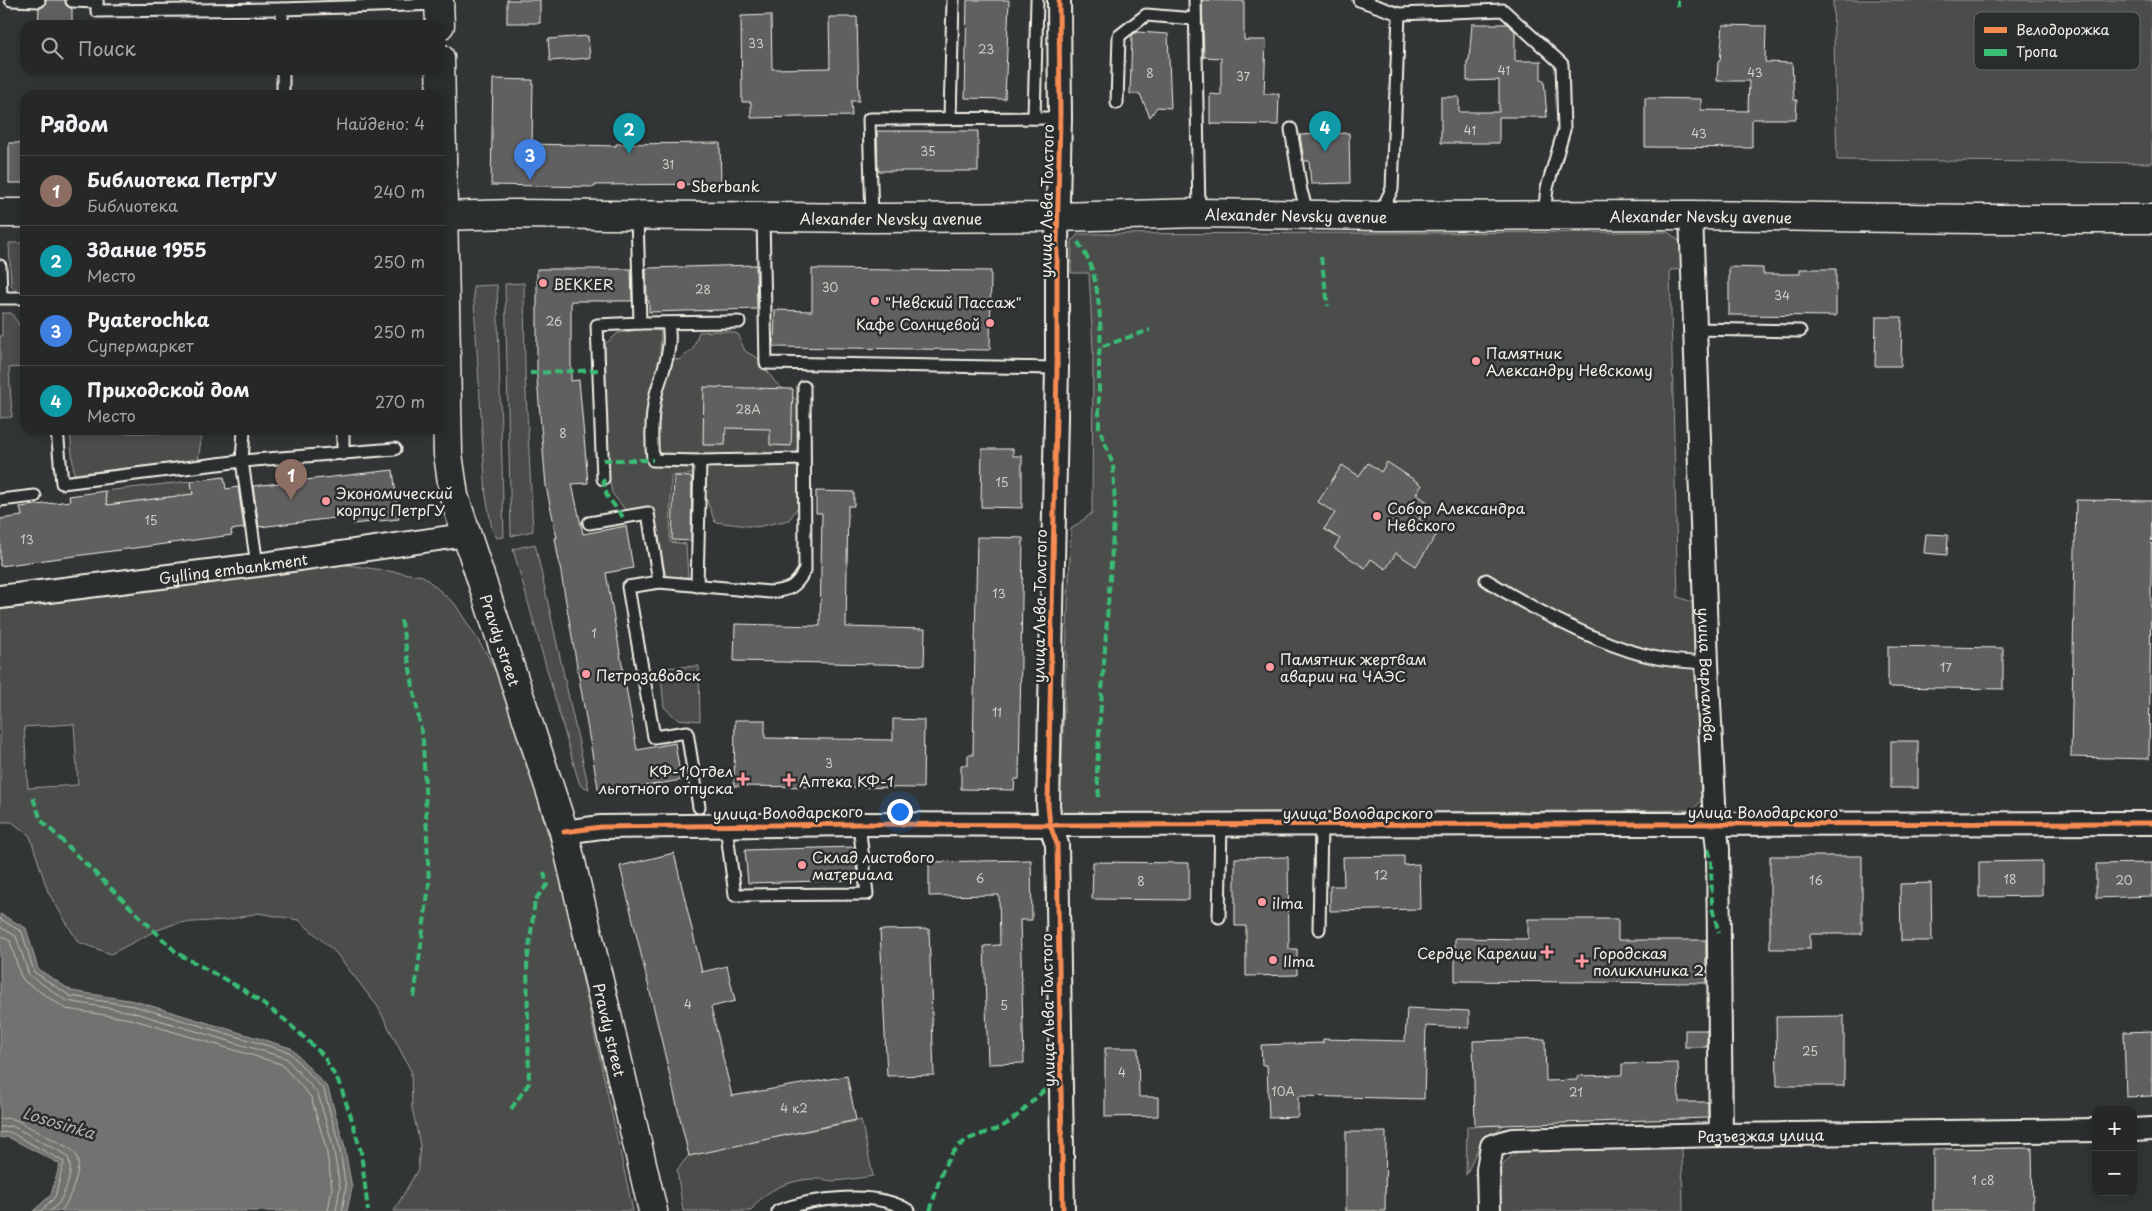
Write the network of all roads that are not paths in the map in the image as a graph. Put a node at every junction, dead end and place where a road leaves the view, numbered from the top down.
1 (11, 0) edge
2 (953, 0) edge
3 (1037, 0) edge
4 (1060, 0) edge
5 (1195, 0) edge
6 (1359, 0) edge
7 (39, 1) edge
8 (97, 1) edge
9 (72, 2) dead end
10 (336, 4) edge
11 (1503, 5) edge
12 (282, 9) junction
13 (439, 10) edge
14 (1399, 14) junction
15 (1195, 19) junction
16 (282, 20) edge
17 (283, 75) edge
18 (440, 75) edge
19 (283, 90) edge
20 (440, 90) edge
21 (1117, 103) dead end
22 (950, 118) junction
23 (1034, 118) junction
24 (1060, 118) junction
25 (1291, 128) dead end
26 (0, 213) edge
27 (20, 213) edge
28 (1199, 213) junction
29 (1308, 214) junction
30 (1691, 215) junction
31 (445, 216) edge
32 (637, 216) junction
33 (1380, 216) junction
34 (1544, 216) junction
35 (763, 217) junction
36 (1057, 217) junction
37 (872, 218) junction
38 (2152, 219) edge
39 (445, 245) edge
40 (0, 266) edge
41 (1, 298) edge
42 (20, 298) edge
43 (739, 322) dead end
44 (668, 323) junction
45 (640, 324) junction
46 (1695, 329) junction
47 (1800, 330) dead end
48 (1057, 368) junction
49 (804, 387) dead end
50 (57, 435) edge
51 (244, 435) edge
52 (343, 435) edge
53 (395, 449) dead end
54 (343, 454) junction
55 (804, 459) junction
56 (242, 461) junction
57 (700, 461) junction
58 (603, 479) dead end
59 (35, 496) dead end
60 (0, 500) edge
61 (590, 523) dead end
62 (465, 535) junction
63 (257, 565) junction
64 (1486, 580) dead end
65 (659, 582) junction
66 (697, 586) junction
67 (0, 597) edge
68 (1707, 663) junction
69 (698, 806) dead end
70 (1715, 823) junction
71 (2152, 823) edge
72 (859, 824) junction
73 (1050, 825) junction
74 (1222, 825) junction
75 (1320, 825) junction
76 (726, 826) junction
77 (564, 832) junction
78 (1219, 917) dead end
79 (1319, 929) dead end
80 (2152, 1129) edge
81 (2092, 1130) edge
82 (2137, 1130) edge
83 (1721, 1135) junction
84 (783, 1210) edge
85 (653, 1211) edge
86 (909, 1211) edge
87 (1064, 1211) edge
88 (1489, 1211) edge

1 - 7 lane
2 - 22 lane
3 - 23 lane
4 - 24 street, улица Льва Толстого
5 - 15 lane
6 - 14 lane
8 - 9 lane
8 - 12 lane
10 - 12 lane
10 - 13 lane
11 - 14 lane
11 - 34 lane
12 - 16 lane
14 - 33 lane
15 - 21 lane
15 - 28 lane
17 - 19 lane
18 - 20 main road, Pravdy street
22 - 23 lane
22 - 37 lane
23 - 24 lane
24 - 36 street, улица Льва Толстого
25 - 29 lane
26 - 27 main road
28 - 29 main road, Alexander Nevsky avenue
28 - 36 main road, Alexander Nevsky avenue
29 - 33 main road, Alexander Nevsky avenue
30 - 34 main road, Alexander Nevsky avenue
30 - 38 main road, Alexander Nevsky avenue
30 - 46 street, улица Варламова
31 - 32 main road, Alexander Nevsky avenue
32 - 35 main road, Alexander Nevsky avenue
32 - 45 lane
33 - 34 main road, Alexander Nevsky avenue
35 - 37 main road, Alexander Nevsky avenue
35 - 48 lane
36 - 37 main road, Alexander Nevsky avenue
36 - 48 street, улица Льва Толстого
39 - 62 main road, Pravdy street
40 - 41 lane
41 - 42 lane
43 - 44 lane
44 - 45 lane
44 - 57 lane
45 - 58 lane
46 - 47 lane
46 - 68 street, улица Варламова
48 - 73 street, улица Льва Толстого
49 - 55 lane
50 - 56 lane
51 - 56 lane
52 - 54 lane
53 - 54 lane
54 - 56 lane
55 - 57 lane
55 - 66 lane
56 - 63 lane
57 - 66 lane
59 - 60 lane
61 - 65 lane
62 - 63 street, Gylling embankment
62 - 77 main road, Pravdy street
63 - 67 street, Gylling embankment
64 - 68 lane
65 - 66 lane
65 - 69 lane
68 - 70 street, улица Варламова
70 - 71 street, улица Володарского
70 - 75 street, улица Володарского
70 - 83 street, улица Варламова
72 - 73 street, улица Володарского
72 - 76 street, улица Володарского
72 - 76 lane
73 - 74 street, улица Володарского
73 - 87 street, улица Льва Толстого
74 - 75 street, улица Володарского
74 - 78 lane
75 - 79 lane
76 - 77 street, улица Володарского
77 - 85 main road, Pravdy street
80 - 82 street
81 - 83 street, Разъезжая улица
83 - 88 street, Разъезжая улица
84 - 86 lane

